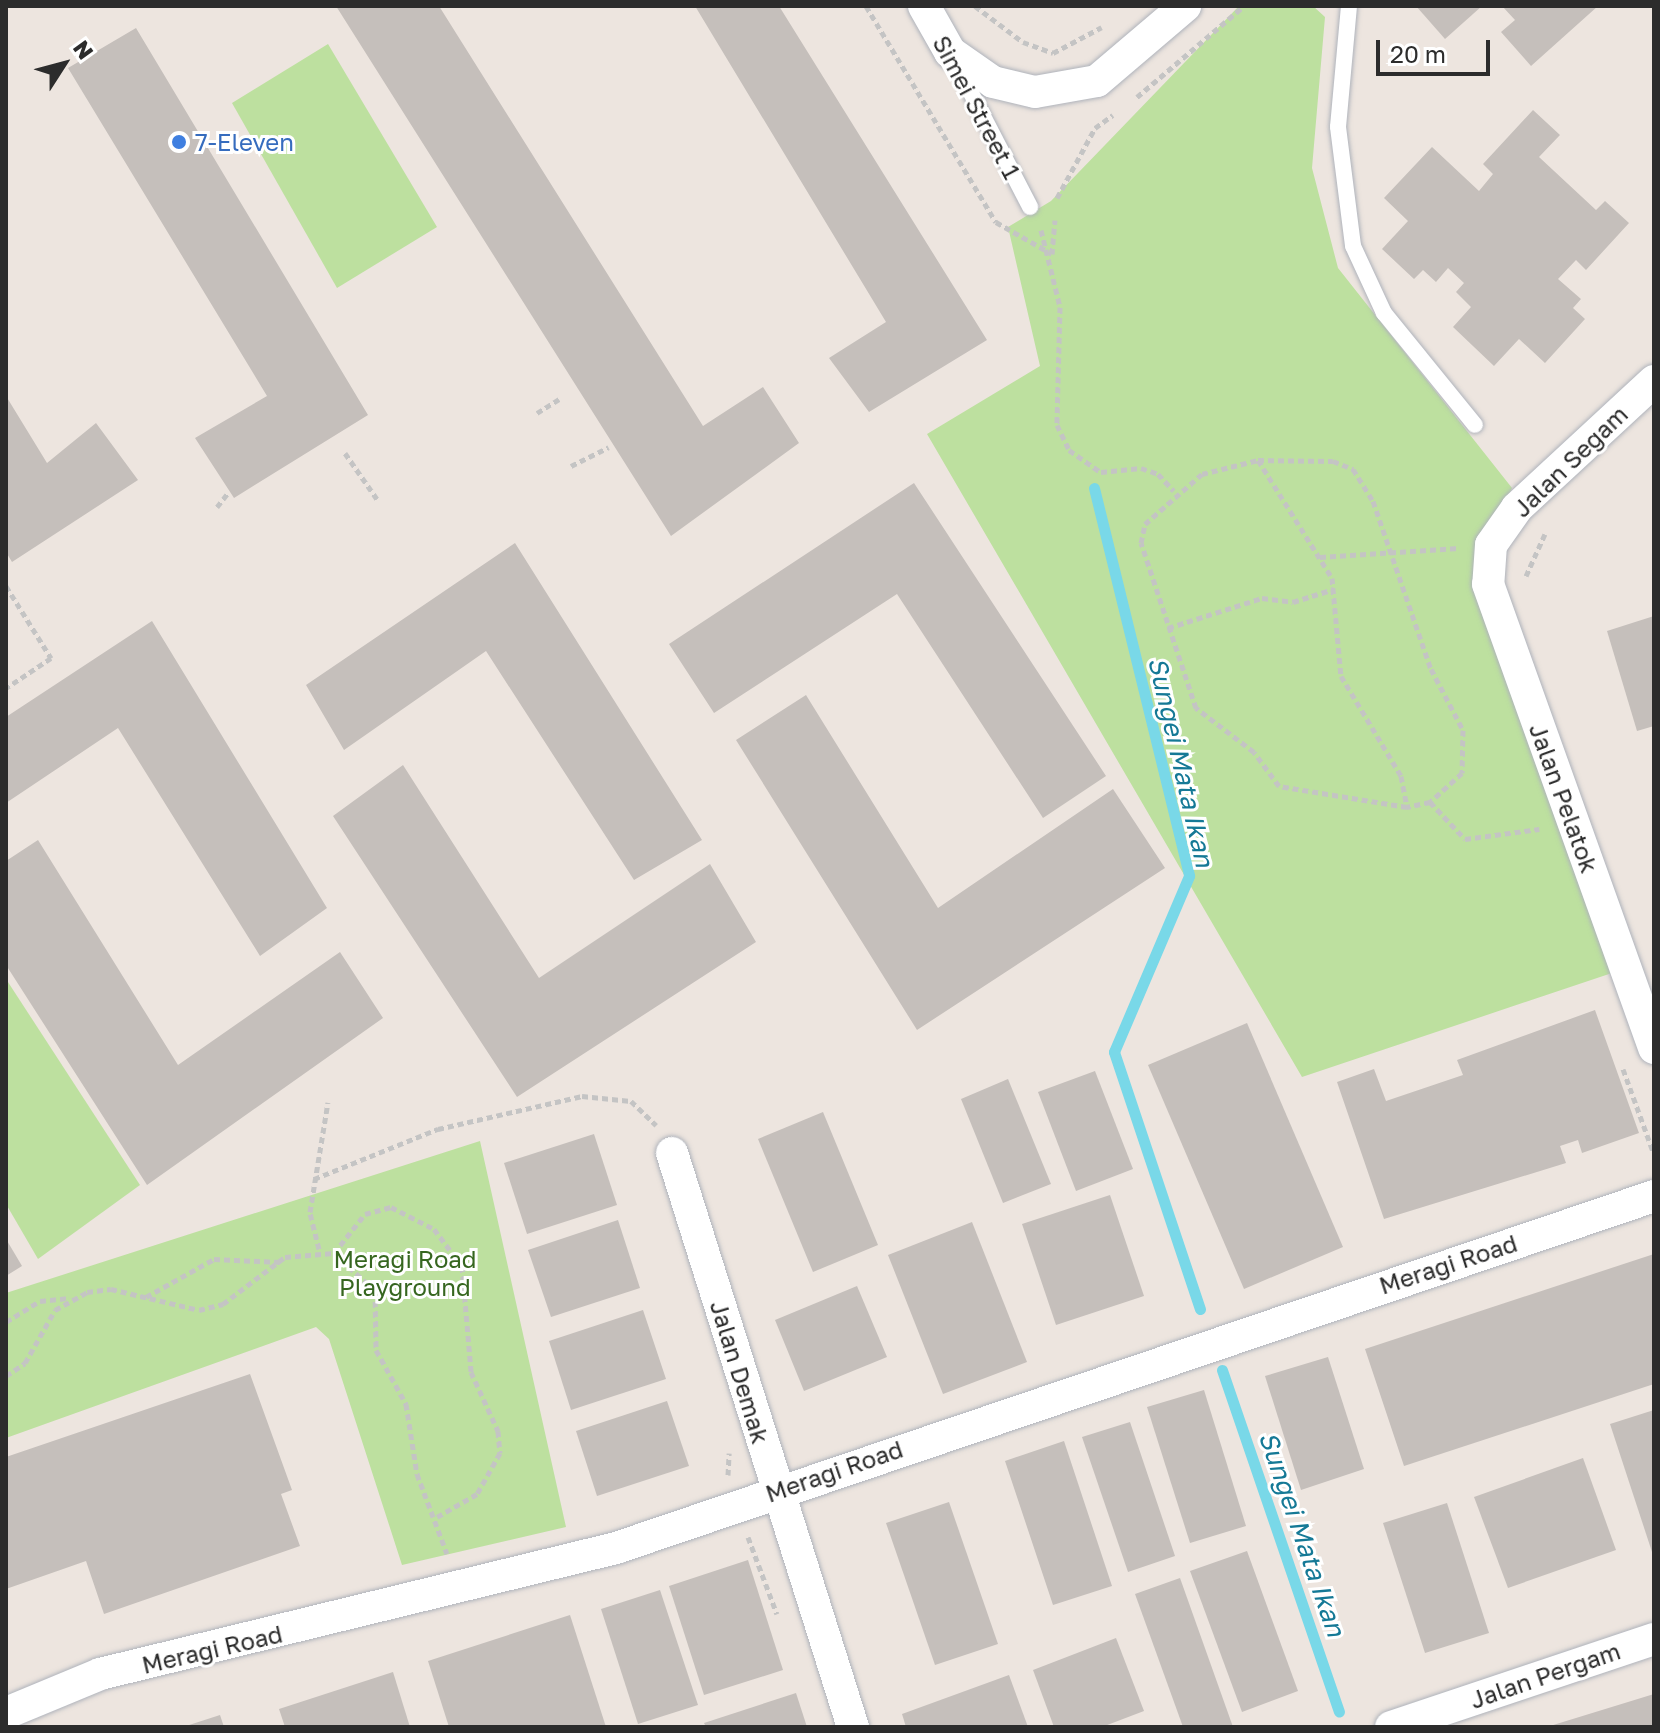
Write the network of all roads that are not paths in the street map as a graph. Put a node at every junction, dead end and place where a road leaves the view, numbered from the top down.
1 (924, 6) edge
2 (1185, 6) edge
3 (1349, 6) edge
4 (950, 52) junction
5 (1030, 207) road end
6 (1654, 381) edge
7 (1475, 425) dead end
8 (1491, 545) joint
9 (1654, 1048) edge
10 (672, 1153) road end
11 (1654, 1196) edge
12 (776, 1490) junction
13 (1654, 1639) edge
14 (6, 1713) edge
15 (853, 1727) edge
16 (1391, 1727) edge

1 - 4 street, Simei Street 1
2 - 4 street
3 - 7 lane
4 - 5 lane, Simei Street 1
6 - 8 street, Jalan Segam
8 - 9 street, Jalan Pelatok
10 - 12 street, Jalan Demak
11 - 12 street, Meragi Road
12 - 14 street, Meragi Road
12 - 15 street, Jalan Demak
13 - 16 street, Jalan Pergam

